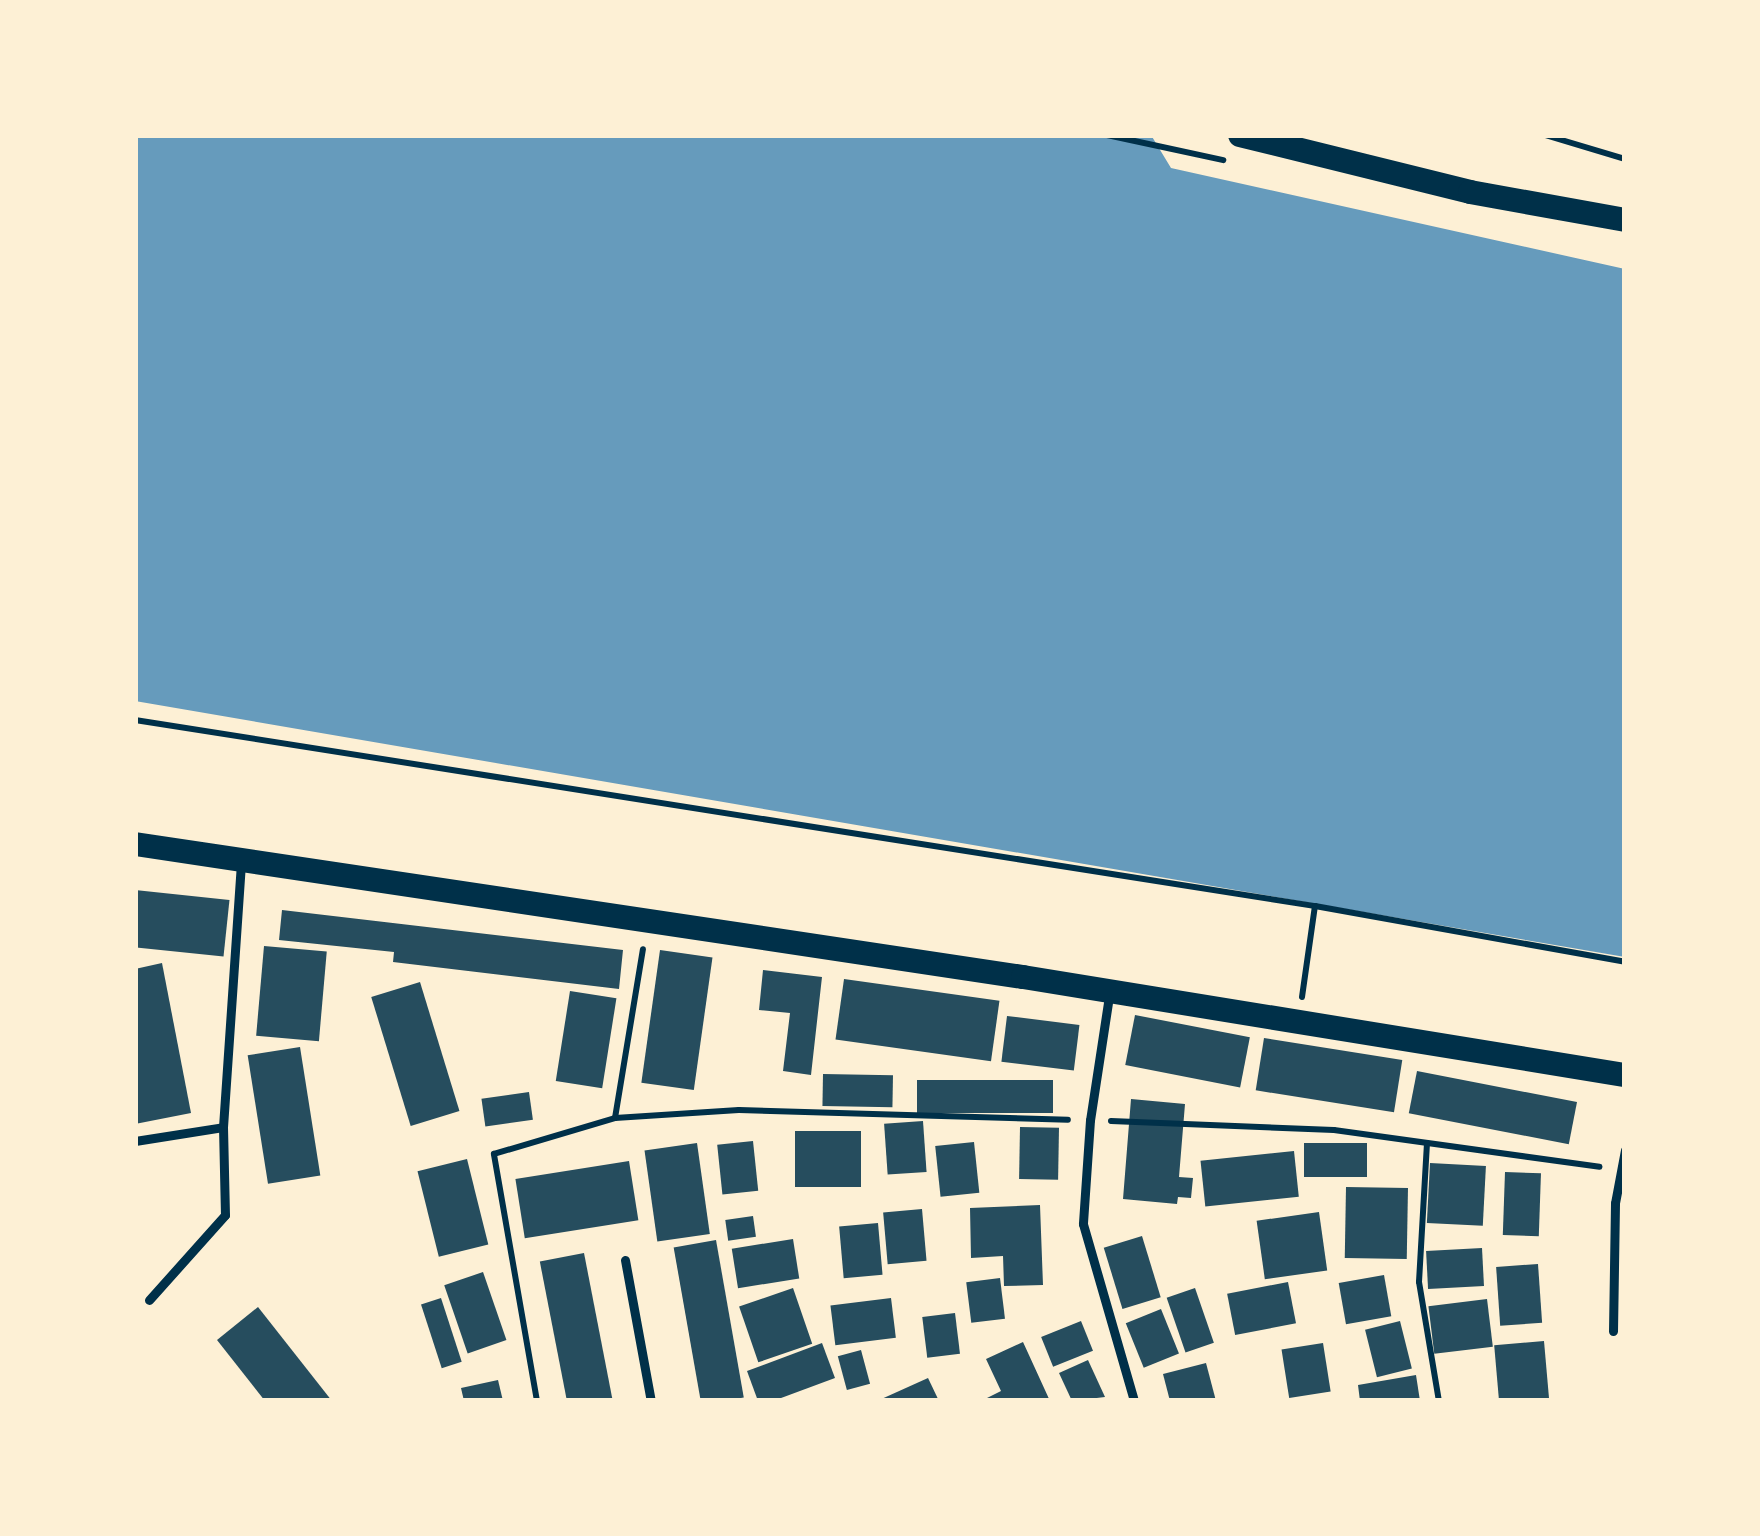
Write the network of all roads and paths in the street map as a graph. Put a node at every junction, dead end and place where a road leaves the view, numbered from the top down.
1 (1107, 135) edge
2 (1240, 135) edge
3 (1545, 135) edge
4 (1168, 148) dead end
5 (1625, 159) edge
6 (1625, 220) edge
7 (135, 720) edge
8 (135, 844) edge
9 (241, 863) junction
10 (1316, 906) junction
11 (648, 922) junction
12 (1625, 962) edge
13 (1110, 994) junction
14 (1297, 1021) junction
15 (1625, 1075) edge
16 (615, 1118) junction
17 (1090, 1120) junction
18 (224, 1127) junction
19 (135, 1142) edge
20 (1427, 1144) junction
21 (1625, 1150) edge
22 (1620, 1169) junction
23 (625, 1260) dead end
24 (149, 1300) dead end
25 (1613, 1331) dead end
26 (537, 1401) edge
27 (651, 1401) edge
28 (1134, 1401) edge
29 (1439, 1401) edge

1 - 4 path
2 - 6 main road
3 - 5 path
7 - 10 path
8 - 9 main road
9 - 11 main road
9 - 18 lane
10 - 12 path
10 - 14 path
11 - 13 main road
11 - 16 path
13 - 14 main road
13 - 17 lane
14 - 15 main road
16 - 17 path
16 - 26 path
17 - 20 path
17 - 28 lane
18 - 19 lane
18 - 24 lane
20 - 22 path
20 - 29 path
21 - 22 lane
22 - 25 lane
23 - 27 lane

